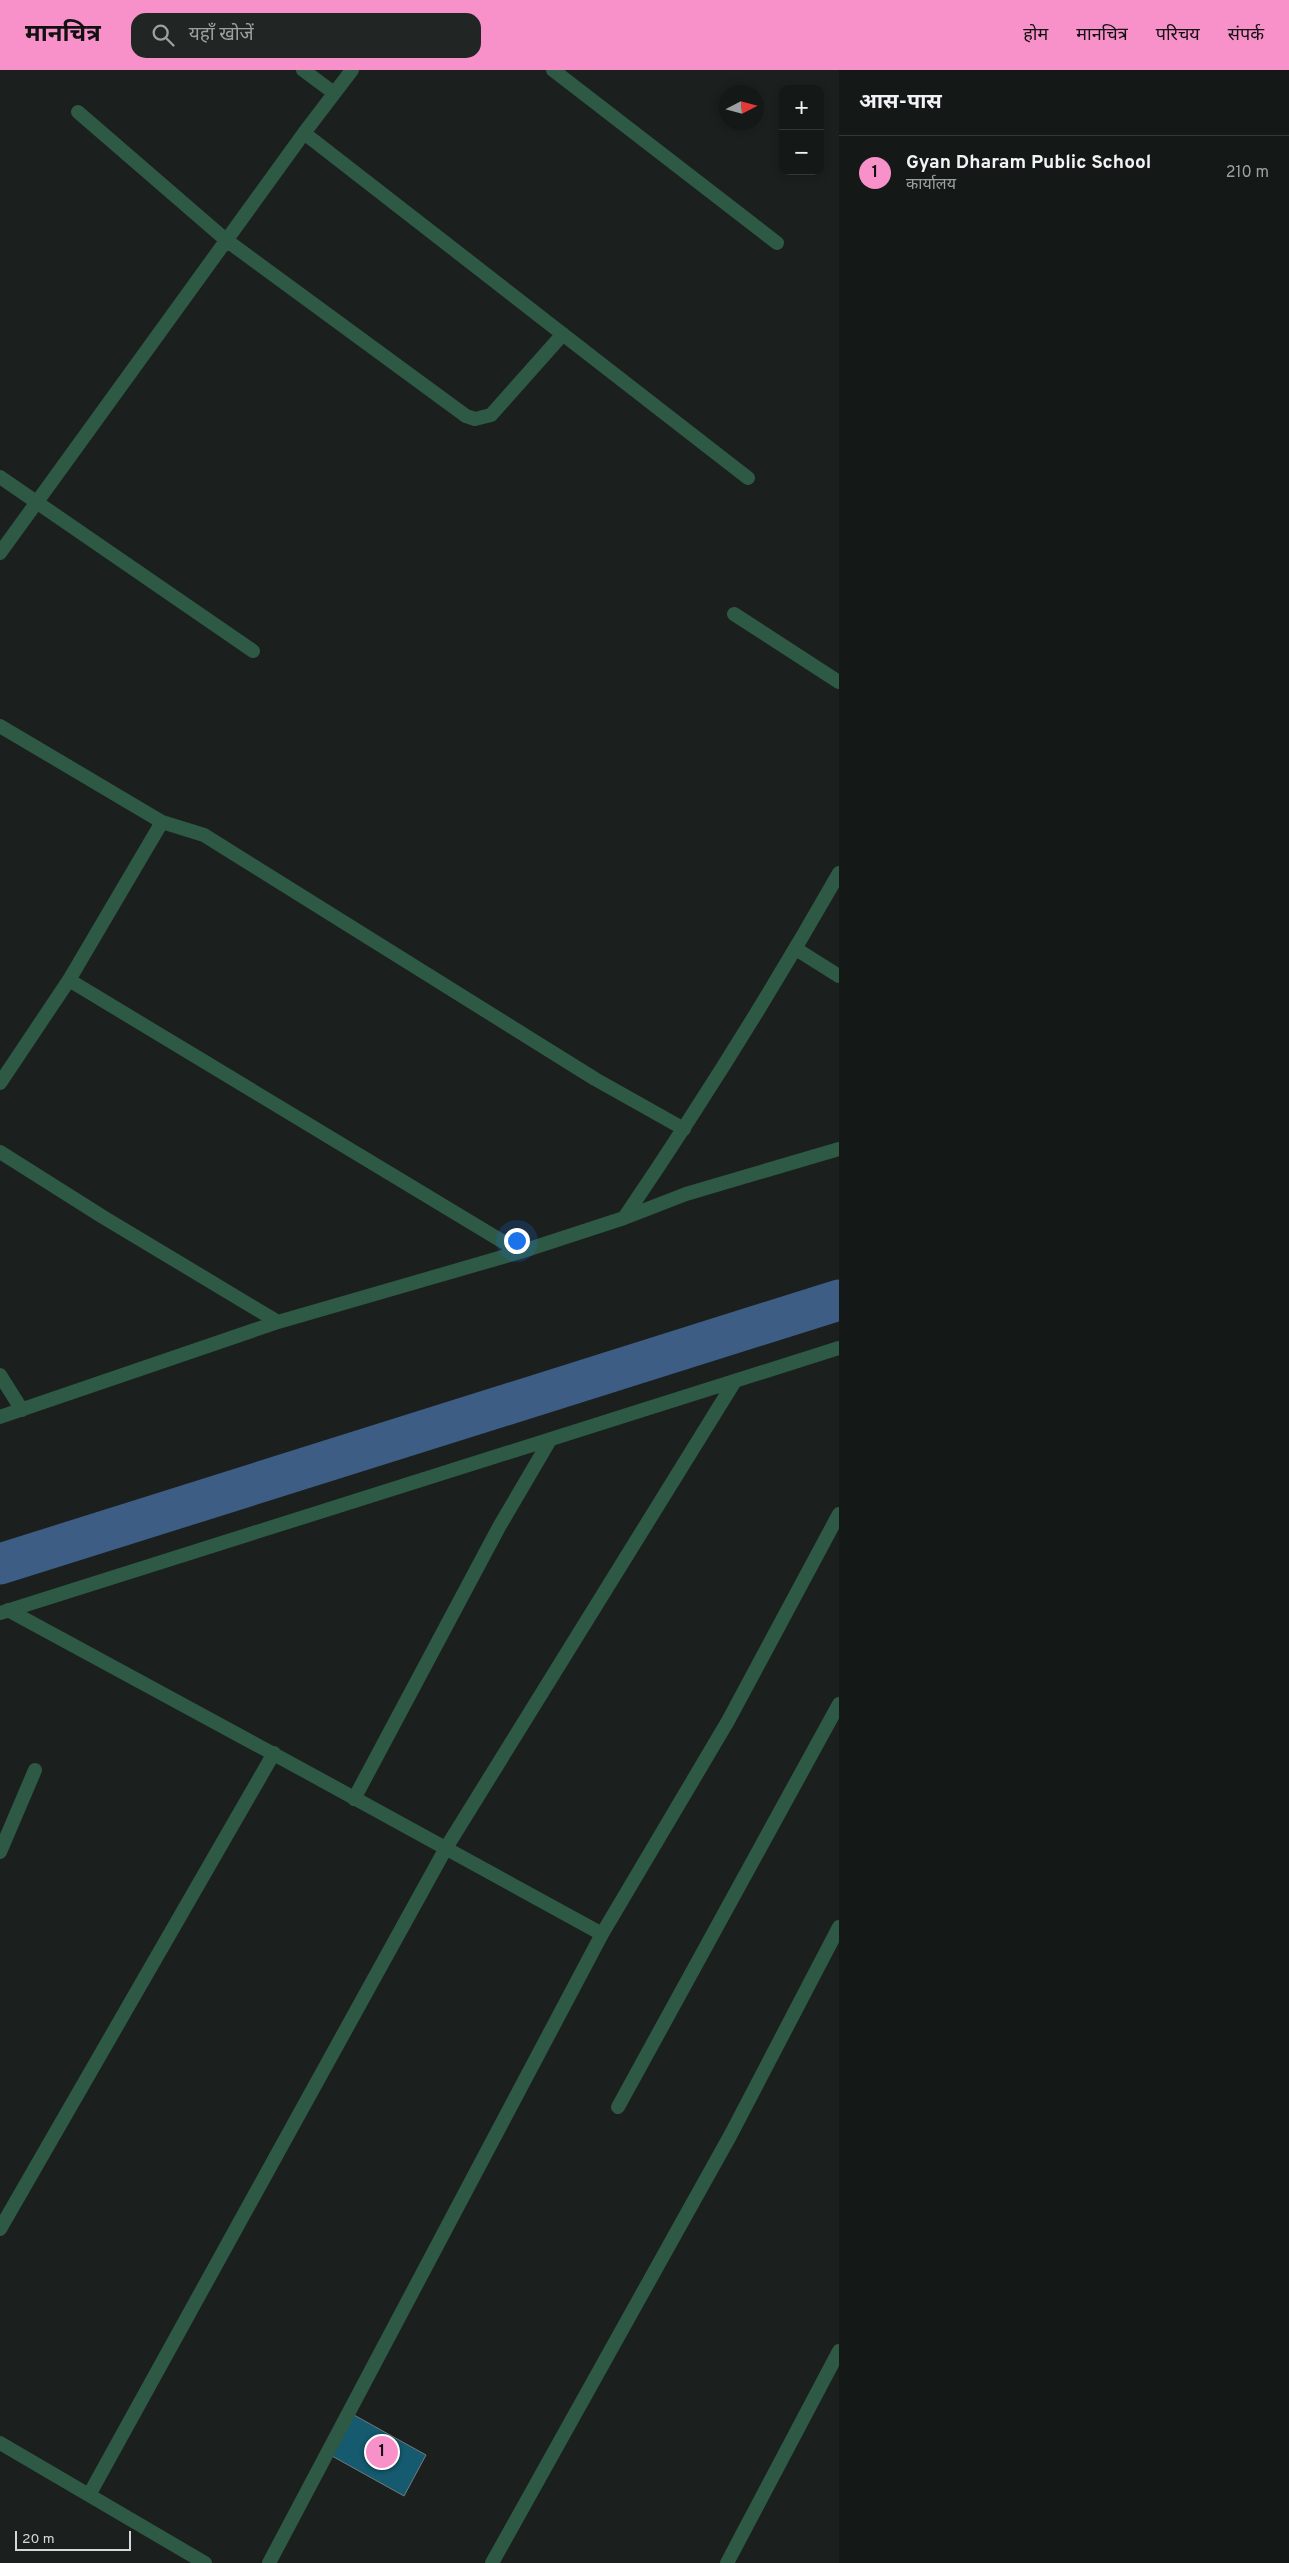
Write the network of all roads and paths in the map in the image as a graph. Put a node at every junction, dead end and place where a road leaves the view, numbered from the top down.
1 (303, 70) edge
2 (352, 70) edge
3 (553, 70) edge
4 (334, 93) junction
5 (78, 112) dead end
6 (304, 133) junction
7 (226, 240) junction
8 (777, 243) dead end
9 (563, 334) junction
10 (0, 477) edge
11 (748, 478) dead end
12 (35, 503) junction
13 (0, 553) edge
14 (734, 614) dead end
15 (253, 651) dead end
16 (839, 682) edge
17 (0, 726) edge
18 (162, 822) junction
19 (839, 873) edge
20 (796, 949) junction
21 (839, 976) edge
22 (69, 980) junction
23 (0, 1083) edge
24 (684, 1129) junction
25 (839, 1149) edge
26 (0, 1152) edge
27 (624, 1218) junction
28 (520, 1252) junction
29 (278, 1322) junction
30 (839, 1348) edge
31 (0, 1374) edge
32 (735, 1381) junction
33 (22, 1410) junction
34 (0, 1417) edge
35 (550, 1440) junction
36 (839, 1514) edge
37 (4, 1612) edge
38 (839, 1704) edge
39 (274, 1753) junction
40 (35, 1770) dead end
41 (354, 1799) junction
42 (446, 1848) junction
43 (0, 1852) edge
44 (839, 1927) edge
45 (602, 1934) junction
46 (618, 2107) dead end
47 (0, 2230) edge
48 (839, 2351) edge
49 (0, 2443) edge
50 (89, 2495) junction
51 (205, 2563) edge
52 (268, 2563) edge
53 (492, 2563) edge
54 (727, 2563) edge

1 - 4 street
2 - 4 street
3 - 8 street
4 - 6 street
5 - 7 street
6 - 7 street
6 - 9 street
7 - 9 street
7 - 12 street
9 - 11 street
10 - 12 street
12 - 13 street
12 - 15 street
14 - 16 street
17 - 18 street
18 - 22 street
18 - 24 street
19 - 20 street
20 - 21 street
20 - 24 street
22 - 23 street
22 - 28 street
24 - 27 street
25 - 27 street
26 - 29 street
27 - 28 street
28 - 29 street
29 - 33 street
30 - 32 street
31 - 33 street
32 - 35 street
32 - 42 street
33 - 34 street
35 - 37 street
35 - 41 street
36 - 45 street
37 - 39 street
38 - 46 street
39 - 41 street
39 - 47 street
40 - 43 street
41 - 42 street
42 - 45 street
42 - 50 street
44 - 53 street
45 - 52 street
48 - 54 street
49 - 50 street
50 - 51 street

